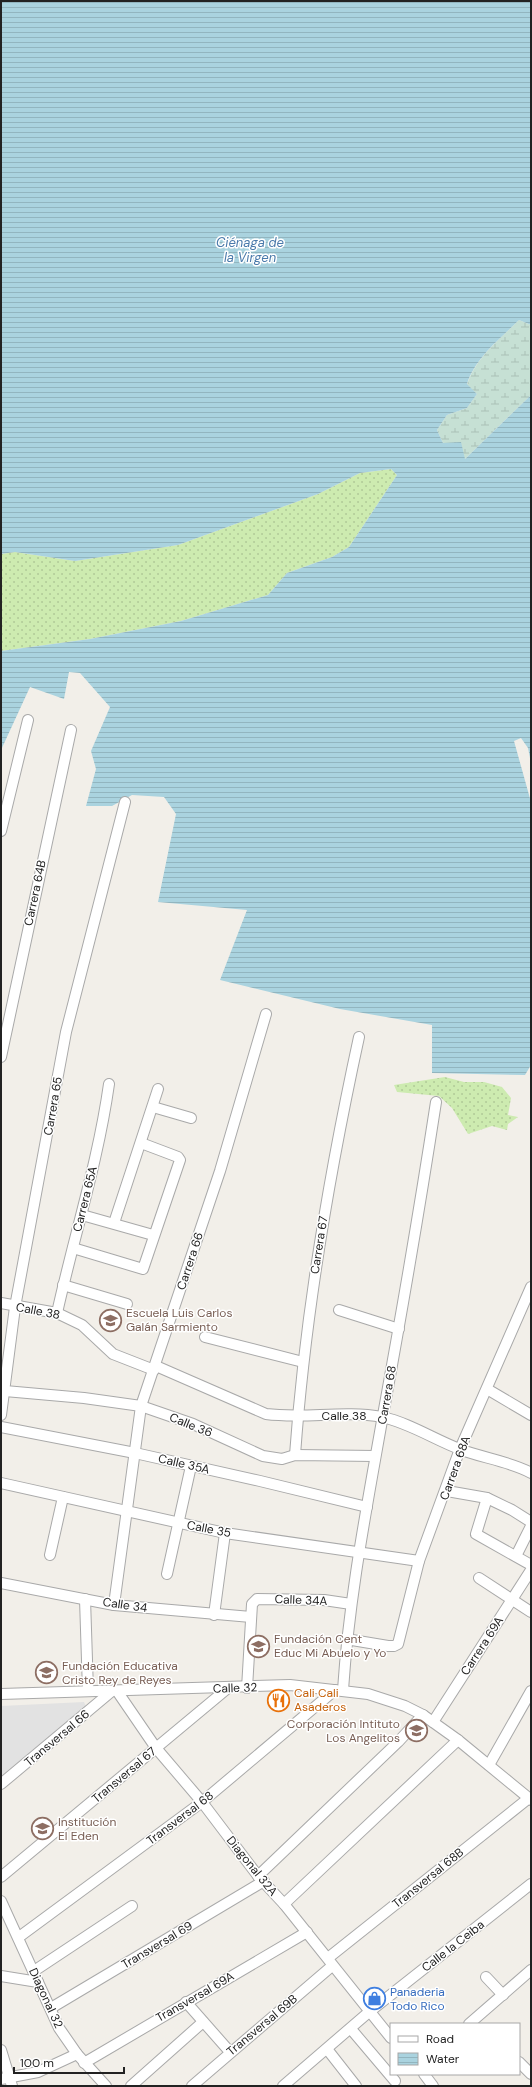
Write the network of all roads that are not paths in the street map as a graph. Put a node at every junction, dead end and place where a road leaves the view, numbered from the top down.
1 (28, 720) dead end
2 (71, 730) dead end
3 (125, 802) dead end
4 (1, 831) edge
5 (266, 1014) dead end
6 (359, 1037) dead end
7 (1, 1057) edge
8 (109, 1084) dead end
9 (158, 1089) dead end
10 (436, 1102) dead end
11 (153, 1107) junction
12 (191, 1118) dead end
13 (141, 1143) junction
14 (82, 1215) junction
15 (114, 1223) junction
16 (153, 1235) junction
17 (73, 1248) junction
18 (63, 1285) junction
19 (531, 1287) edge
20 (1, 1303) edge
21 (127, 1304) dead end
22 (15, 1307) junction
23 (339, 1310) dead end
24 (57, 1313) junction
25 (399, 1329) junction
26 (205, 1336) dead end
27 (303, 1362) junction
28 (155, 1368) junction
29 (487, 1389) junction
30 (5, 1391) junction
31 (141, 1406) junction
32 (1, 1415) edge
33 (531, 1415) edge
34 (297, 1417) junction
35 (383, 1418) junction
36 (1, 1427) edge
37 (460, 1449) junction
38 (135, 1453) junction
39 (295, 1455) junction
40 (375, 1456) junction
41 (191, 1466) junction
42 (530, 1470) edge
43 (1, 1483) edge
44 (447, 1491) junction
45 (63, 1497) junction
46 (487, 1498) junction
47 (367, 1507) junction
48 (128, 1512) junction
49 (531, 1522) edge
50 (178, 1523) junction
51 (531, 1526) edge
52 (225, 1533) junction
53 (360, 1552) junction
54 (50, 1555) dead end
55 (516, 1556) junction
56 (419, 1561) junction
57 (531, 1565) edge
58 (531, 1570) edge
59 (167, 1574) dead end
60 (479, 1578) dead end
61 (1, 1583) edge
62 (85, 1599) junction
63 (512, 1600) junction
64 (352, 1604) junction
65 (114, 1605) junction
66 (531, 1612) edge
67 (214, 1615) junction
68 (251, 1617) junction
69 (346, 1639) junction
70 (228, 1688) junction
71 (247, 1688) junction
72 (339, 1690) junction
73 (88, 1691) junction
74 (114, 1691) junction
75 (531, 1691) edge
76 (1, 1694) edge
77 (423, 1715) junction
78 (433, 1722) junction
79 (458, 1740) junction
80 (156, 1748) junction
81 (488, 1765) junction
82 (1, 1784) edge
83 (530, 1799) edge
84 (202, 1802) junction
85 (1, 1877) edge
86 (261, 1878) junction
87 (531, 1884) edge
88 (1, 1901) edge
89 (284, 1904) junction
90 (132, 1906) dead end
91 (4, 1914) edge
92 (307, 1932) junction
93 (19, 1937) junction
94 (330, 1962) junction
95 (531, 1970) edge
96 (34, 1971) junction
97 (1, 1976) edge
98 (486, 1977) dead end
99 (38, 1982) junction
100 (503, 1995) junction
101 (186, 2002) junction
102 (50, 2008) junction
103 (369, 2012) junction
104 (482, 2020) edge
105 (203, 2022) junction
106 (351, 2029) junction
107 (390, 2037) edge
108 (327, 2049) junction
109 (1, 2050) edge
110 (230, 2052) junction
111 (77, 2054) junction
112 (84, 2062) junction
113 (520, 2063) edge
114 (531, 2074) edge
115 (425, 2075) edge
116 (8, 2081) edge
117 (395, 2081) dead end
118 (106, 2086) edge
119 (131, 2086) edge
120 (192, 2086) edge
121 (283, 2086) edge
122 (356, 2086) edge
123 (433, 2086) edge

1 - 4 street
2 - 7 street, Carrera 64B
3 - 22 street, Carrera 65
5 - 28 street, Carrera 66
6 - 27 street, Carrera 67
8 - 14 street, Carrera 65A
9 - 11 street
10 - 25 street, Carrera 68
11 - 12 street
11 - 13 street
13 - 15 street
13 - 16 street
14 - 15 street
14 - 17 street, Carrera 65A
15 - 16 street
16 - 17 street
17 - 18 street, Carrera 65A
18 - 21 street
18 - 24 street, Carrera 65A
19 - 29 street, Carrera 68A
20 - 22 street, Calle 38
22 - 24 street, Calle 38
22 - 30 street, Carrera 65
23 - 25 street
24 - 28 street, Calle 38
25 - 35 street, Carrera 68
26 - 27 street
27 - 34 street, Carrera 67
28 - 31 street, Carrera 66
28 - 34 street, Calle 38
29 - 33 street
29 - 37 street, Carrera 68A
30 - 31 street, Calle 36
30 - 32 street, Carrera 65
31 - 38 street, Carrera 66
31 - 39 street, Calle 36
34 - 35 street, Calle 38
34 - 39 street, Carrera 67
35 - 37 street, Calle 38
35 - 40 street, Carrera 68
36 - 38 street, Calle 35A
37 - 42 street, Calle 38
37 - 44 street, Carrera 68A
38 - 41 street, Calle 35A
38 - 48 street, Carrera 66
39 - 40 street, Calle 36
40 - 47 street, Carrera 68
41 - 47 street, Calle 35A
41 - 50 street
43 - 45 street, Calle 35
44 - 46 street
44 - 56 street, Carrera 68A
45 - 48 street, Calle 35
45 - 54 street
46 - 49 street
46 - 55 street
47 - 53 street, Carrera 68
48 - 50 street, Calle 35
48 - 65 street, Carrera 66
50 - 52 street, Calle 35
50 - 59 street
51 - 55 street
52 - 53 street, Calle 35
52 - 67 street
53 - 56 street, Calle 35
53 - 64 street, Carrera 68
55 - 57 street
56 - 69 street, Carrera 68A
58 - 63 street, Carrera 69A
60 - 63 street
61 - 62 street, Calle 34
62 - 65 street, Calle 34
62 - 73 street
63 - 66 street
63 - 78 street, Carrera 69A
64 - 68 street, Calle 34A
64 - 69 street, Carrera 68
65 - 67 street, Calle 34
67 - 68 street, Calle 34
68 - 71 street
69 - 72 street, Carrera 68
70 - 71 street, Calle 32
70 - 74 street, Calle 32
70 - 80 street, Transversal 67
71 - 72 street, Calle 32
72 - 77 street, Calle 32
72 - 84 street, Transversal 68
73 - 74 street, Calle 32
73 - 76 street, Calle 32
74 - 80 street, Diagonal 32A
74 - 82 street, Transversal 66
75 - 81 street
77 - 78 street, Calle 32
77 - 86 street, Transversal 69
78 - 79 street, Calle 32
79 - 81 street, Calle 32
79 - 89 street
80 - 84 street, Diagonal 32A
80 - 85 street, Transversal 67
81 - 83 street, Calle 32
83 - 94 street, Transversal 68B
84 - 86 street, Diagonal 32A
84 - 93 street, Transversal 68
86 - 89 street, Diagonal 32A
86 - 102 street, Transversal 69
87 - 103 street, Calle la Ceiba
88 - 91 street, Diagonal 32
89 - 92 street, Diagonal 32A
90 - 96 street
91 - 93 street, Diagonal 32
92 - 94 street, Diagonal 32A
92 - 101 street, Transversal 69A
93 - 96 street, Diagonal 32
94 - 103 street, Diagonal 32A
94 - 110 street, Transversal 69B
95 - 100 street
96 - 99 street, Diagonal 32
97 - 99 street
98 - 100 street
99 - 102 street, Diagonal 32
100 - 104 street
101 - 105 street
101 - 112 street, Transversal 69A
102 - 111 street, Diagonal 32
103 - 106 street, Calle la Ceiba
103 - 107 street, Diagonal 32A
105 - 110 street
105 - 119 street
106 - 108 street, Calle la Ceiba
106 - 117 street
108 - 121 street, Calle la Ceiba
108 - 122 street
109 - 116 street
110 - 120 street, Transversal 69B
111 - 112 street, Diagonal 32
111 - 116 street
112 - 118 street, Diagonal 32
113 - 114 street
115 - 123 street

